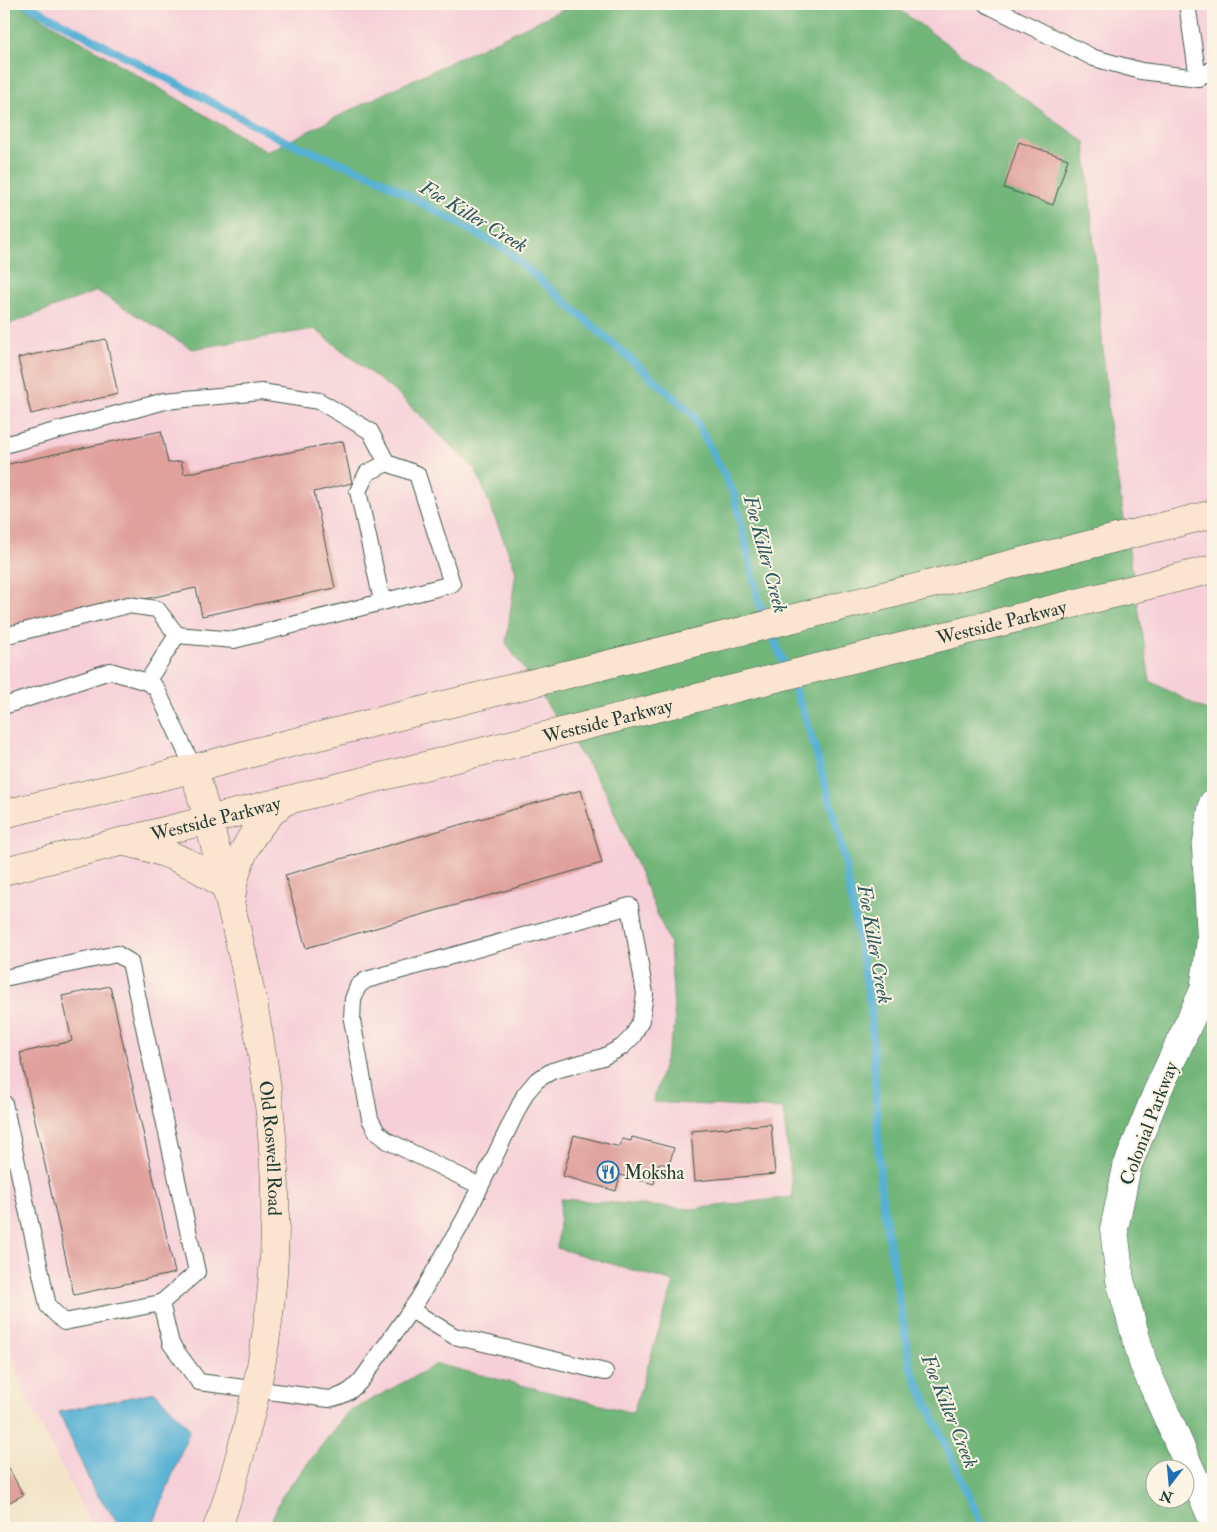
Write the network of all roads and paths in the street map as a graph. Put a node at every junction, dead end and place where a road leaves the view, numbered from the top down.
1 (986, 4) edge
2 (1187, 4) edge
3 (1213, 69) edge
4 (1198, 78) junction
5 (4, 445) edge
6 (387, 463) junction
7 (1213, 514) edge
8 (1213, 570) edge
9 (382, 601) junction
10 (177, 635) junction
11 (4, 636) edge
12 (147, 682) junction
13 (4, 705) edge
14 (194, 769) junction
15 (282, 802) junction
16 (1213, 803) edge
17 (4, 814) edge
18 (208, 820) junction
19 (120, 842) junction
20 (4, 871) edge
21 (228, 896) junction
22 (4, 978) edge
23 (4, 1103) edge
24 (480, 1186) junction
25 (161, 1304) junction
26 (411, 1310) junction
27 (605, 1372) dead end
28 (257, 1390) junction
29 (1213, 1520) edge
30 (216, 1528) edge

1 - 4 lane
2 - 4 lane
3 - 4 lane
5 - 6 lane
6 - 9 lane
6 - 9 lane
7 - 14 main road
8 - 15 main road, Westside Parkway
9 - 10 lane
10 - 11 lane
10 - 12 lane
12 - 13 lane
12 - 14 lane
14 - 17 main road
14 - 18 main road, Old Roswell Road
15 - 18 main road, Westside Parkway
15 - 21 main road
16 - 29 street, Colonial Parkway
18 - 19 main road, Westside Parkway
18 - 21 main road, Old Roswell Road
19 - 20 main road, Westside Parkway
19 - 21 main road
21 - 28 main road, Old Roswell Road
22 - 25 lane
23 - 25 lane
24 - 24 lane
24 - 26 lane
25 - 28 lane
26 - 27 lane
26 - 28 lane
28 - 30 main road, Old Roswell Road

